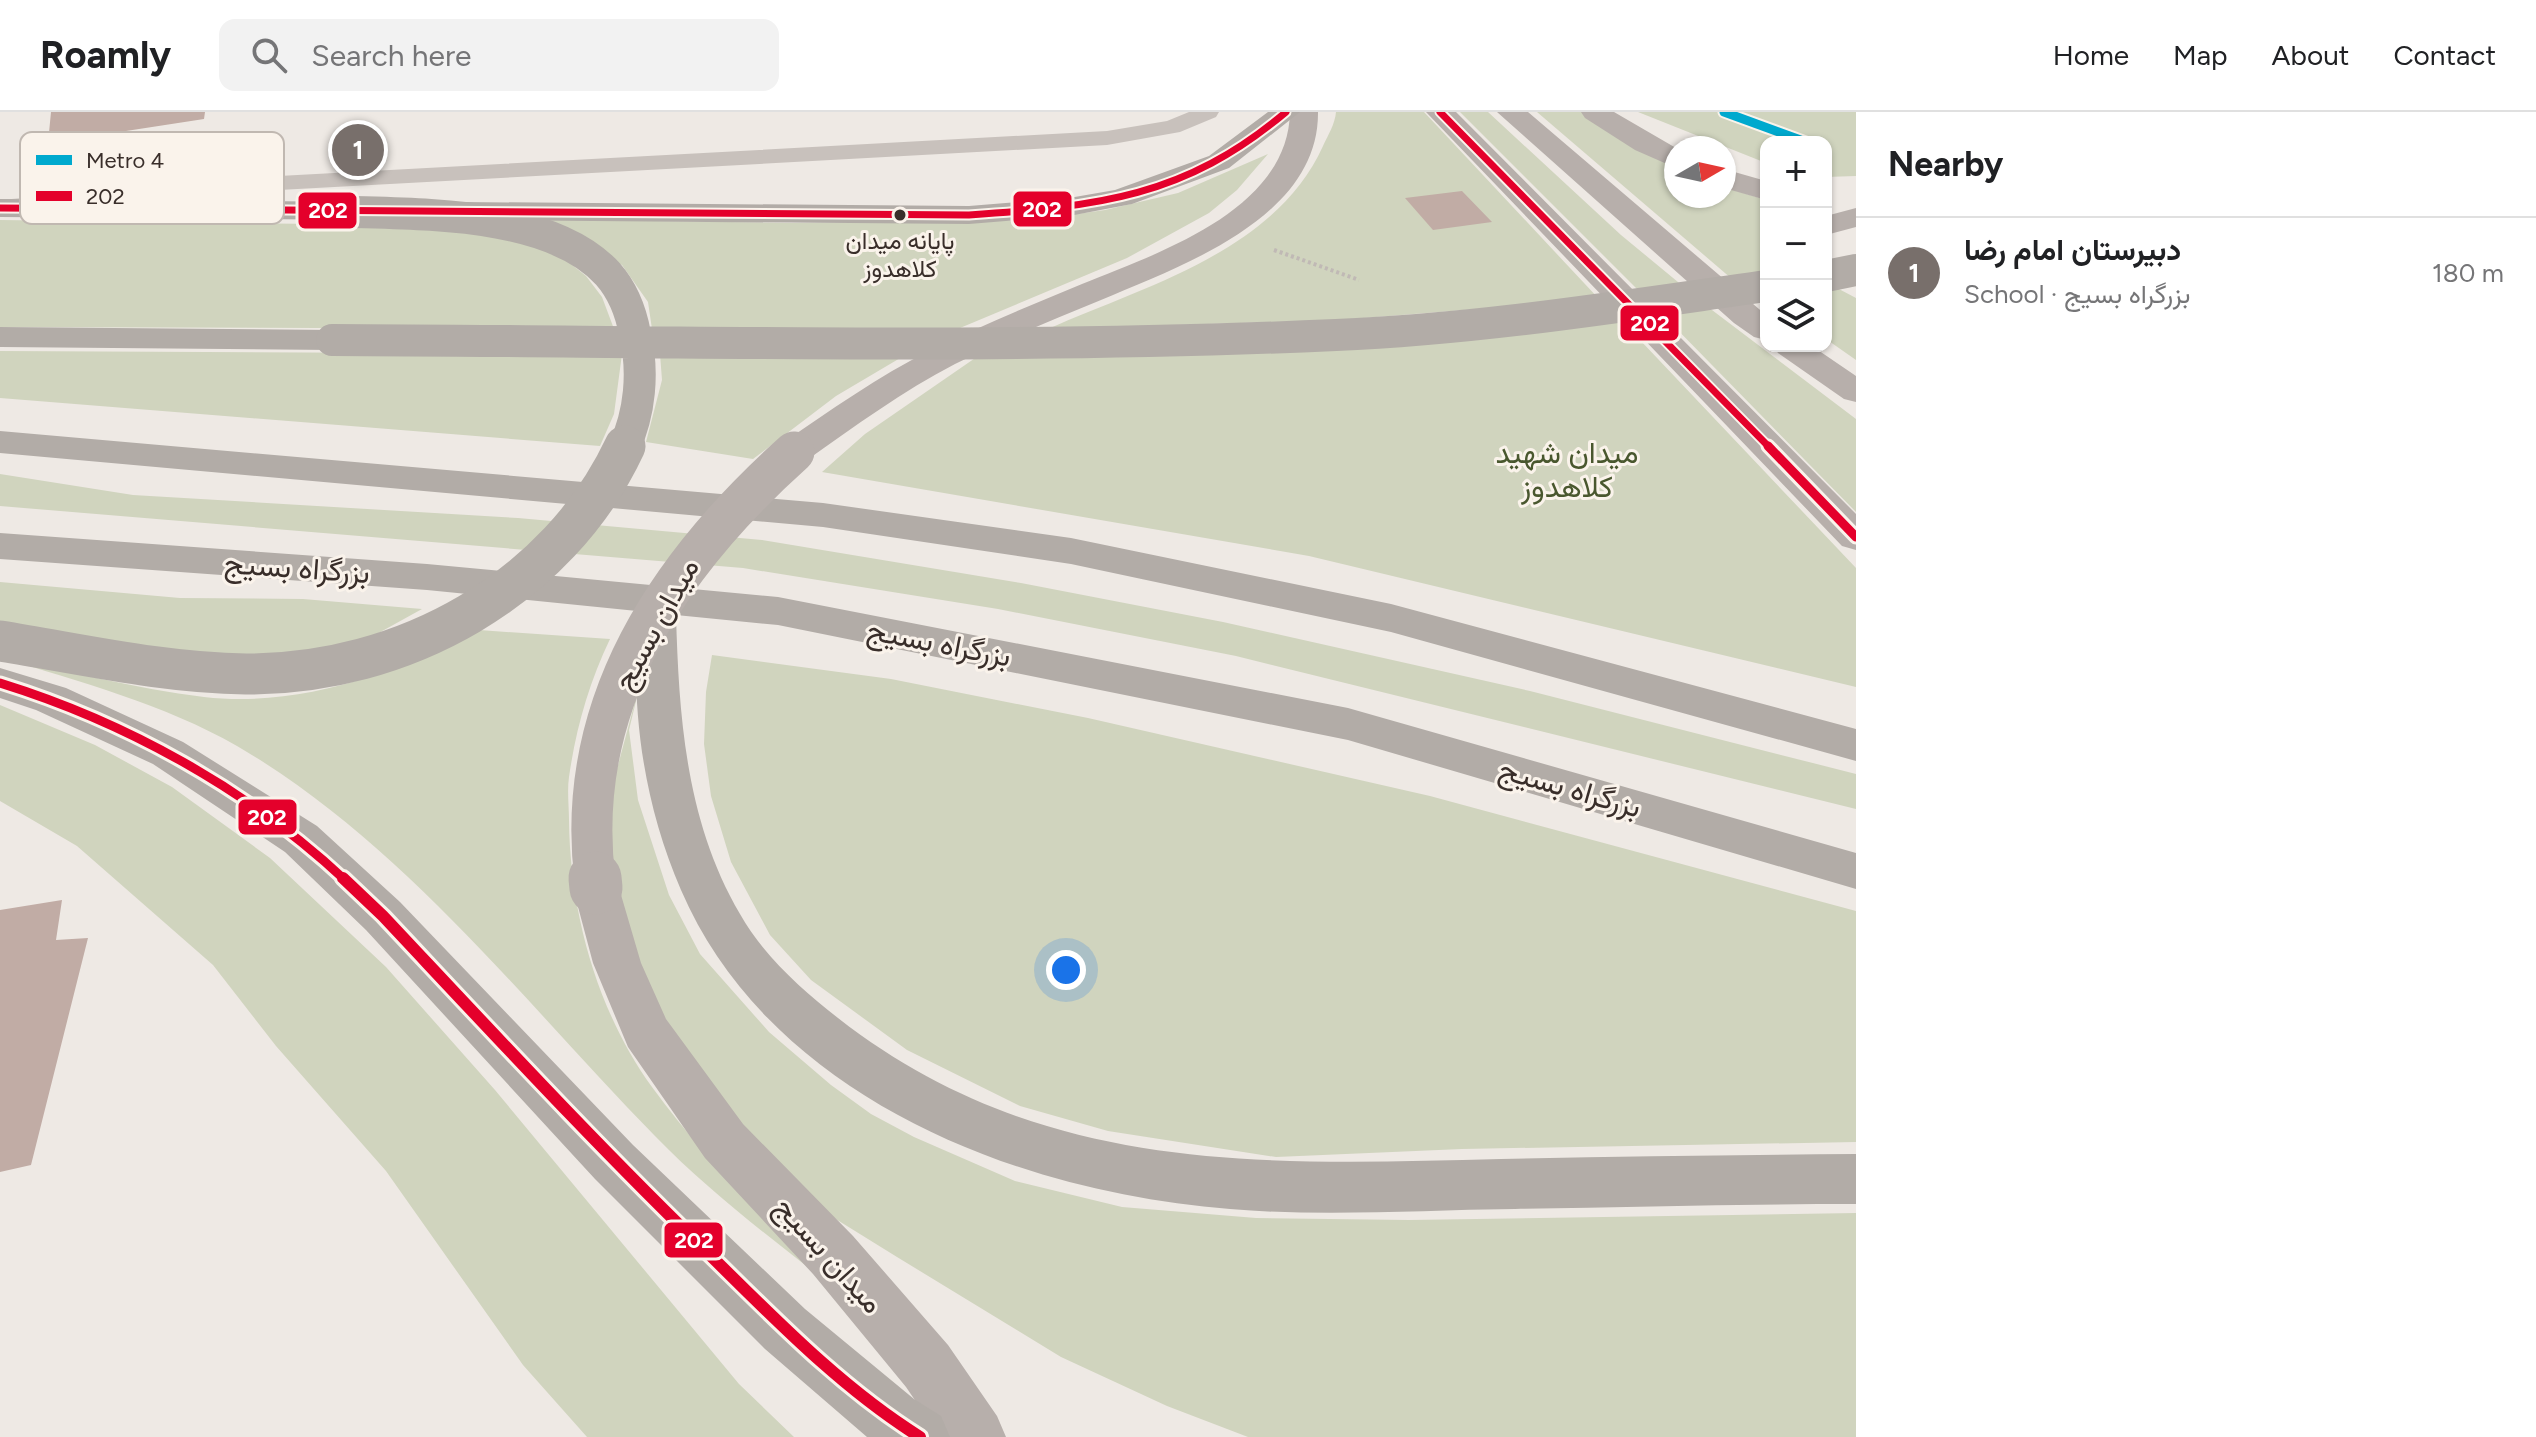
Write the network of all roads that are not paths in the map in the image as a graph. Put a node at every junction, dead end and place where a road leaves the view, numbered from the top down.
1 (1208, 112) edge
2 (1286, 112) edge
3 (1304, 112) edge
4 (1440, 112) edge
5 (1511, 112) edge
6 (1595, 112) edge
7 (1664, 153) edge
8 (1736, 182) edge
9 (284, 183) edge
10 (1760, 189) edge
11 (1832, 204) edge
12 (20, 205) edge
13 (0, 207) edge
14 (20, 207) edge
15 (1856, 207) edge
16 (284, 210) edge
17 (327, 211) junction
18 (1856, 217) edge
19 (1832, 224) edge
20 (1832, 268) edge
21 (1856, 270) edge
22 (1832, 275) edge
23 (1856, 282) edge
24 (1760, 287) edge
25 (1760, 326) edge
26 (0, 337) edge
27 (1799, 352) edge
28 (1856, 392) edge
29 (0, 442) edge
30 (1856, 537) edge
31 (0, 546) edge
32 (656, 613) junction
33 (0, 641) edge
34 (0, 683) edge
35 (1856, 745) edge
36 (1856, 871) edge
37 (1856, 1179) edge
38 (920, 1437) edge
39 (976, 1437) edge

1 - 9 lane
2 - 17 highway
3 - 32 main road, میدان بسیج, bridge
4 - 30 main road
5 - 25 main road
6 - 7 main road
8 - 10 main road
11 - 15 main road
12 - 13 lane
13 - 14 highway
16 - 17 highway
17 - 33 highway, bridge
18 - 19 main road
20 - 23 main road
21 - 22 highway, bridge
24 - 26 highway, bridge
27 - 28 main road
29 - 35 highway
31 - 36 highway, بزرگراه بسیج
32 - 37 highway
32 - 39 main road, میدان بسیج, bridge
34 - 38 highway

